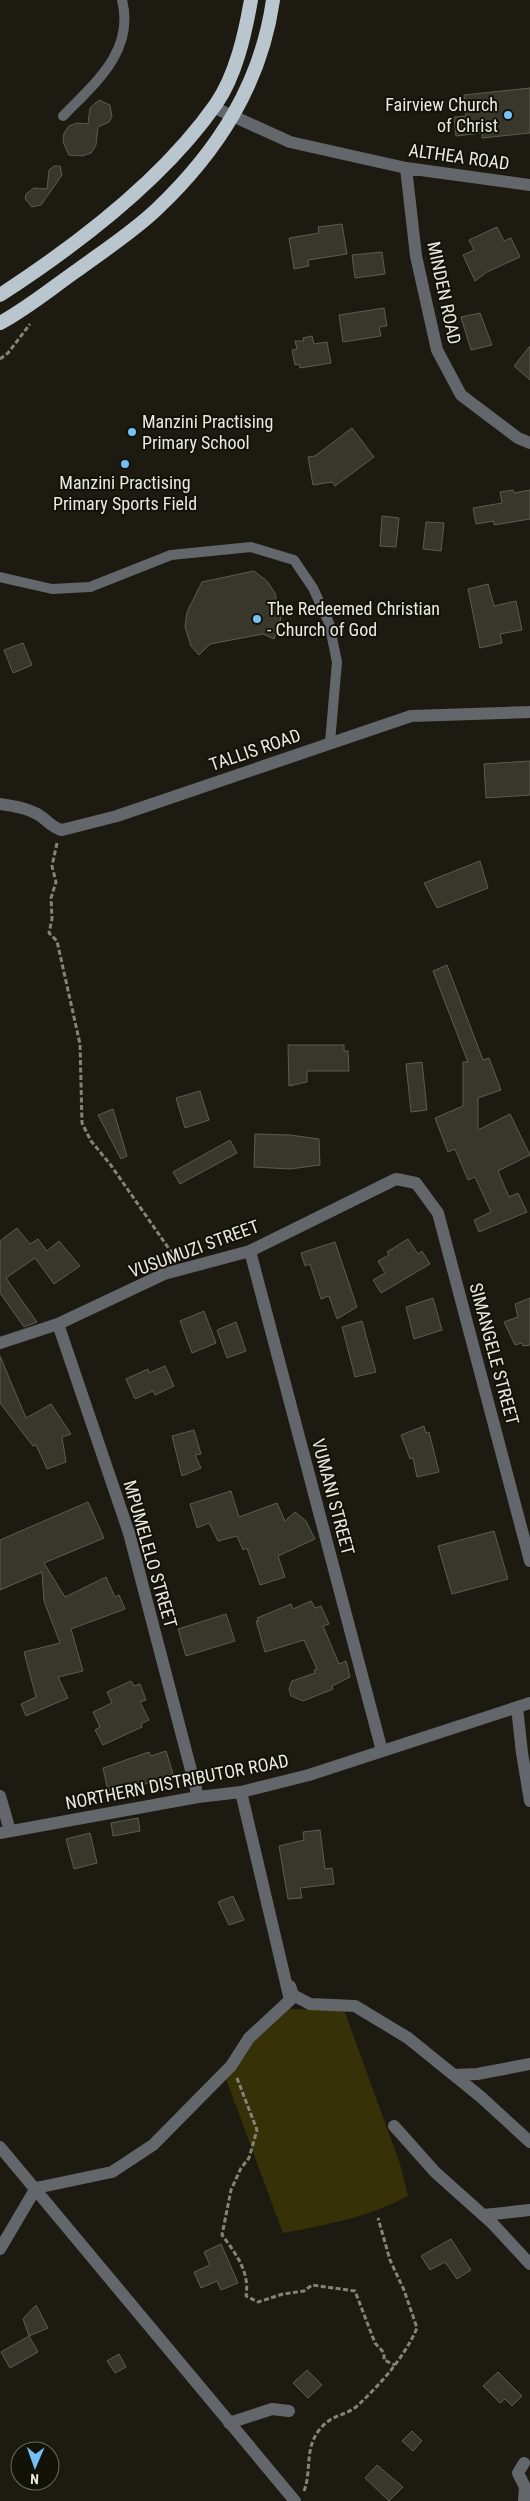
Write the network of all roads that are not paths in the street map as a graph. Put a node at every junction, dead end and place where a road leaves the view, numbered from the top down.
1 (122, 0) edge
2 (251, 0) edge
3 (273, 0) edge
4 (214, 107) junction
5 (63, 116) dead end
6 (234, 117) junction
7 (406, 168) junction
8 (530, 185) edge
9 (0, 295) edge
10 (0, 322) edge
11 (530, 443) edge
12 (0, 577) edge
13 (530, 712) edge
14 (330, 742) junction
15 (0, 804) edge
16 (396, 1179) joint
17 (250, 1251) junction
18 (58, 1324) junction
19 (0, 1343) edge
20 (530, 1561) edge
21 (530, 1703) edge
22 (517, 1707) junction
23 (382, 1752) junction
24 (241, 1792) junction
25 (0, 1796) edge
26 (198, 1797) junction
27 (530, 1801) edge
28 (5, 1832) edge
29 (284, 1970) junction
30 (530, 2064) edge
31 (454, 2075) junction
32 (394, 2126) dead end
33 (530, 2142) edge
34 (0, 2147) edge
35 (36, 2188) junction
36 (530, 2210) edge
37 (484, 2216) junction
38 (0, 2248) edge
39 (530, 2264) edge
40 (289, 2411) dead end
41 (229, 2423) junction
42 (524, 2463) dead end
43 (299, 2497) edge
44 (524, 2501) edge

1 - 5 lane
2 - 4 highway
3 - 6 highway
4 - 6 street, ALTHEA ROAD
4 - 9 highway
6 - 7 street, ALTHEA ROAD
6 - 10 highway
7 - 8 street, ALTHEA ROAD
7 - 11 street, MINDEN ROAD
12 - 14 lane
13 - 14 street, TALLIS ROAD
14 - 15 street, TALLIS ROAD
16 - 17 street, VUSUMUZI STREET
16 - 20 street, SIMANGELE STREET
17 - 18 street, VUSUMUZI STREET
17 - 23 street, VUMANI STREET
18 - 19 street, VUSUMUZI STREET
18 - 26 street, MPUMELELO STREET
21 - 22 street, NORTHERN DISTRIBUTOR ROAD
22 - 23 street, NORTHERN DISTRIBUTOR ROAD
22 - 27 street
23 - 24 street, NORTHERN DISTRIBUTOR ROAD
24 - 26 street, NORTHERN DISTRIBUTOR ROAD
24 - 29 street
25 - 28 street
26 - 28 street, NORTHERN DISTRIBUTOR ROAD
29 - 31 street
29 - 35 street
30 - 31 street
31 - 33 street
32 - 37 street
34 - 35 street
35 - 38 street
35 - 41 street
36 - 37 street
37 - 39 street
40 - 41 street
41 - 43 street
42 - 44 street

